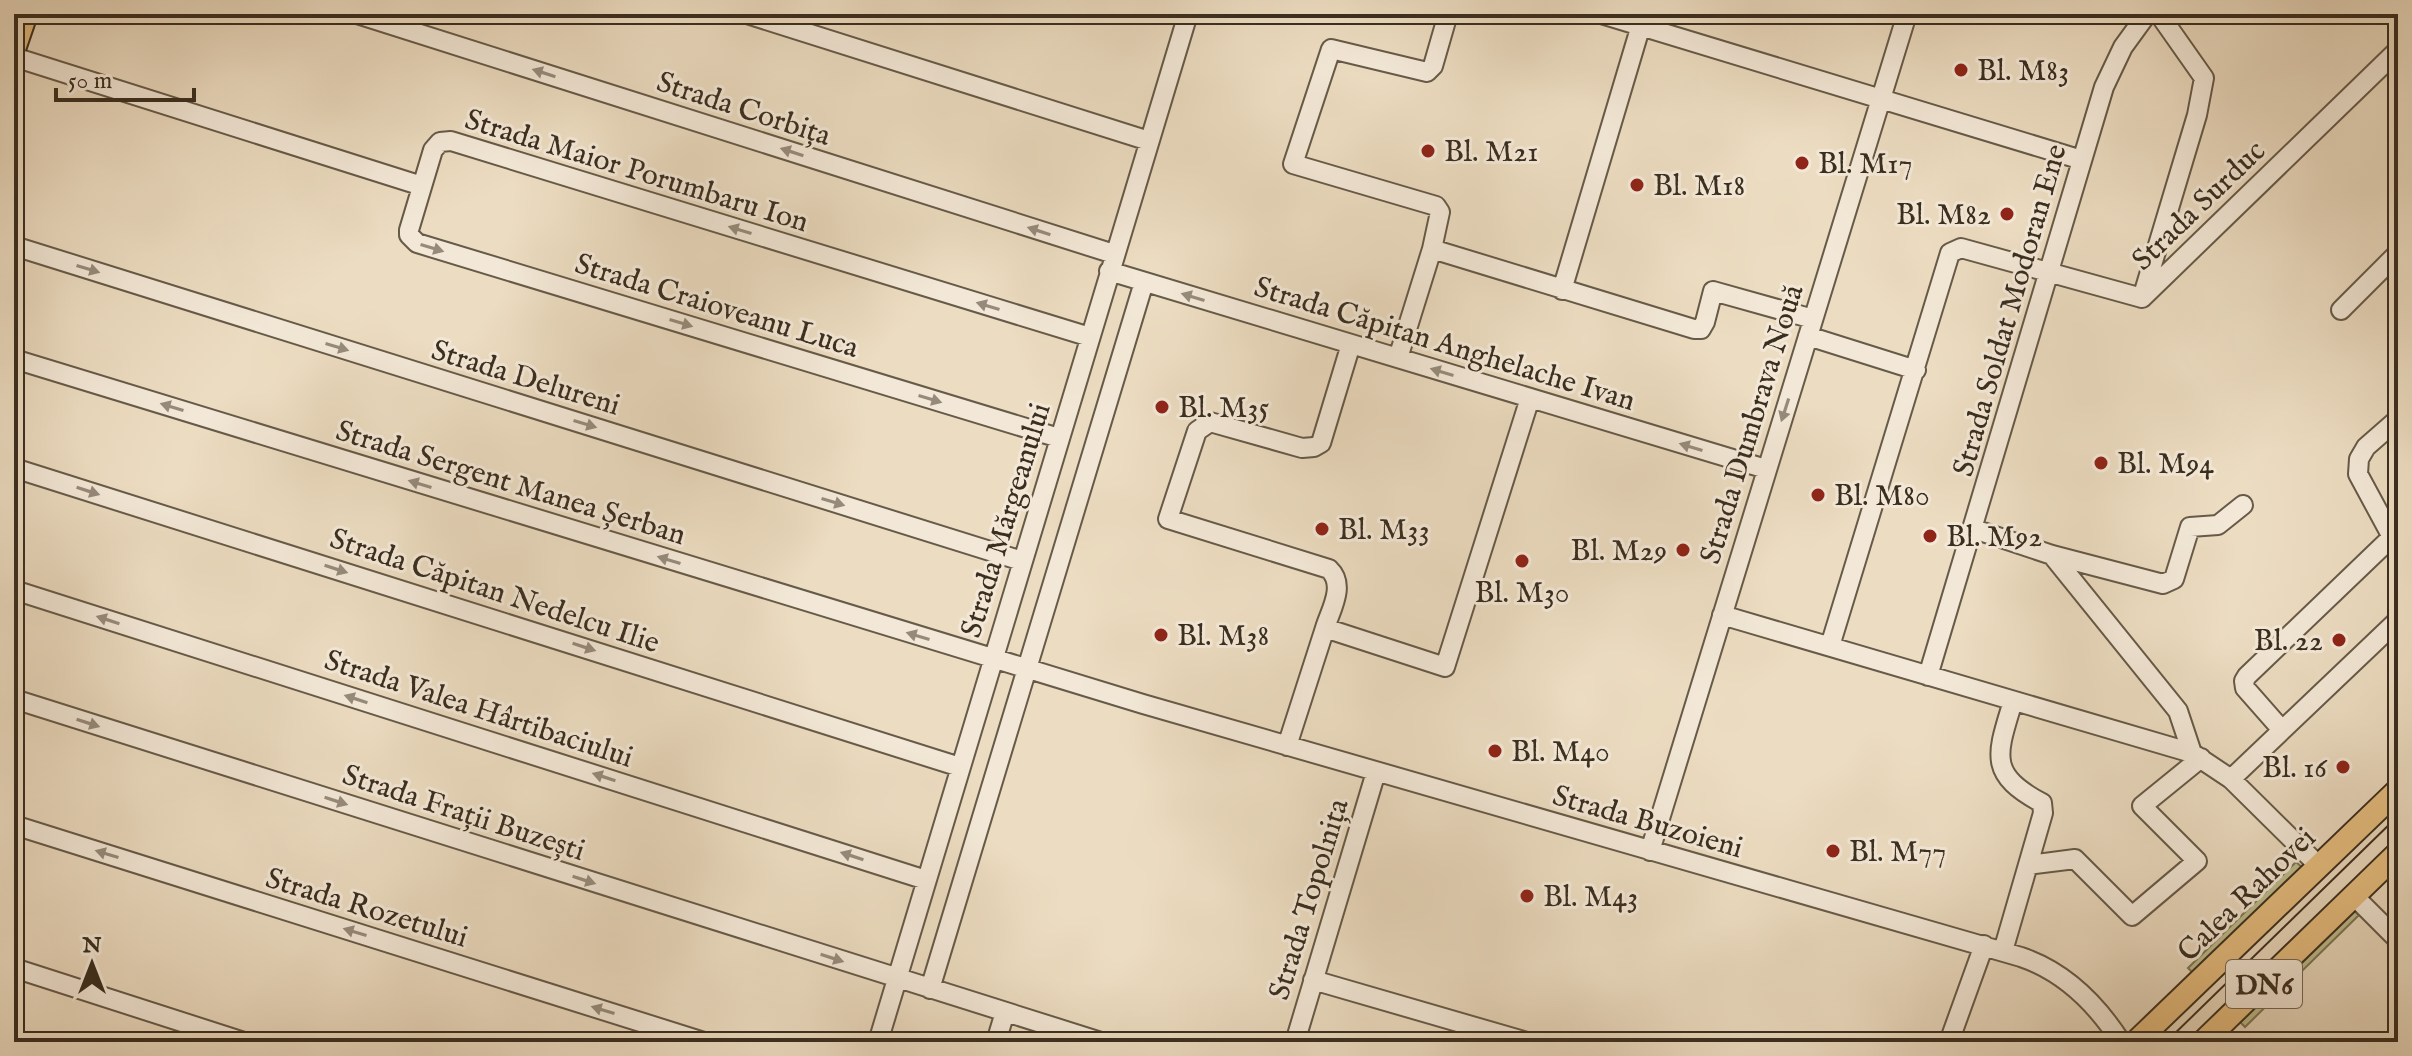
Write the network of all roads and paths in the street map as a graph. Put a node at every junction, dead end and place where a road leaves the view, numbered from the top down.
1 (26, 14) edge
2 (357, 14) edge
3 (747, 14) edge
4 (1188, 14) edge
5 (1448, 14) edge
6 (1601, 14) edge
7 (1907, 14) edge
8 (2147, 14) edge
9 (2159, 14) edge
10 (1641, 25) junction
11 (14, 49) edge
12 (2398, 50) edge
13 (14, 57) edge
14 (1881, 98) junction
15 (1149, 141) junction
16 (2082, 160) junction
17 (422, 186) junction
18 (14, 246) edge
19 (1432, 249) junction
20 (2398, 253) edge
21 (1111, 263) junction
22 (2050, 274) junction
23 (1144, 282) junction
24 (1562, 290) junction
25 (2142, 298) junction
26 (2341, 310) dead end
27 (1810, 328) junction
28 (1090, 337) junction
29 (1351, 344) junction
30 (1398, 358) junction
31 (14, 359) edge
32 (1916, 370) junction
33 (1530, 398) junction
34 (2398, 419) edge
35 (1059, 438) junction
36 (14, 468) edge
37 (1766, 469) junction
38 (2243, 505) dead end
39 (1974, 529) junction
40 (2395, 541) edge
41 (2052, 555) junction
42 (1022, 561) junction
43 (14, 590) edge
44 (1722, 615) junction
45 (2398, 620) edge
46 (1325, 628) junction
47 (1830, 646) junction
48 (992, 659) junction
49 (1027, 670) junction
50 (1928, 676) junction
51 (14, 699) edge
52 (2013, 701) junction
53 (2282, 730) junction
54 (1287, 746) junction
55 (2196, 756) junction
56 (960, 767) junction
57 (1376, 772) junction
58 (2231, 779) junction
59 (2398, 790) edge
60 (14, 825) edge
61 (1650, 851) junction
62 (2398, 853) edge
63 (2028, 865) junction
64 (2319, 866) junction
65 (926, 880) junction
66 (2354, 896) junction
67 (2398, 940) edge
68 (1984, 945) junction
69 (2003, 951) junction
70 (14, 968) edge
71 (896, 979) junction
72 (1313, 980) junction
73 (930, 989) junction
74 (1005, 1012) junction
75 (244, 1042) edge
76 (704, 1042) edge
77 (878, 1042) edge
78 (996, 1042) edge
79 (1101, 1042) edge
80 (1295, 1042) edge
81 (1527, 1042) edge
82 (1949, 1042) edge
83 (2121, 1042) edge
84 (2136, 1042) edge
85 (2203, 1042) edge

1 - 11 main road
21 -> 2 street, Strada Corbița
3 - 15 street
4 - 15 street, Strada Mărgeanului
5 - 19 street
6 - 10 street
7 - 14 street, Strada Dumbrava Nouă
8 - 16 street, Strada Soldat Modoran Ene
9 - 25 street
10 - 14 street
10 - 24 street
12 - 25 street, Strada Surduc
13 - 17 street
14 - 16 street
14 - 27 street, Strada Dumbrava Nouă
15 - 21 street, Strada Mărgeanului
16 - 22 street, Strada Soldat Modoran Ene
28 -> 17 street, Strada Maior Porumbaru Ion
17 -> 35 street, Strada Craioveanu Luca
18 -> 42 street, Strada Delureni
19 - 24 street
19 - 30 street
20 - 26 street
21 - 23 street, Strada Căpitan Anghelache Ivan
21 - 28 street, Strada Mărgeanului
22 - 25 street, Strada Surduc
22 - 32 street, Strada Surduc
22 - 39 street, Strada Soldat Modoran Ene
29 -> 23 street, Strada Căpitan Anghelache Ivan
23 - 49 street
24 - 27 street
27 - 32 street
27 -> 37 street, Strada Dumbrava Nouă
28 - 35 street, Strada Mărgeanului
29 - 30 street, Strada Căpitan Anghelache Ivan
29 - 46 street
33 -> 30 street, Strada Căpitan Anghelache Ivan
48 -> 31 street, Strada Sergent Manea Șerban
32 - 47 street
37 -> 33 street, Strada Căpitan Anghelache Ivan
33 - 46 street
34 - 40 street
35 - 42 street, Strada Mărgeanului
36 -> 56 street, Strada Căpitan Nedelcu Ilie
37 - 44 street, Strada Dumbrava Nouă
38 - 41 street
39 - 41 street
39 - 50 street, Strada Soldat Modoran Ene
40 - 53 street
41 - 55 street
42 - 48 street, Strada Mărgeanului
65 -> 43 street, Strada Valea Hârtibaciului
44 - 47 street
44 - 61 street, Strada Dumbrava Nouă
45 - 53 street
46 - 54 street
47 - 50 street
48 - 49 street, Strada Buzoieni
48 - 56 street, Strada Mărgeanului
49 - 54 street, Strada Buzoieni
49 - 73 street
50 - 52 street
51 -> 71 street, Strada Frații Buzești
52 - 55 street
52 - 63 street
53 - 58 street
54 - 57 street, Strada Buzoieni
55 - 58 street
55 - 63 street
56 - 65 street, Strada Mărgeanului
57 - 61 street, Strada Buzoieni
57 - 72 street, Strada Topolnița
58 - 64 street
59 - 64 main road, Calea Rahovei / DN6
76 -> 60 street, Strada Rozetului
61 - 68 street, Strada Buzoieni
62 - 66 main road, DN6
63 - 69 street
64 - 84 main road, Calea Rahovei / DN6
65 - 71 street, Strada Mărgeanului
66 - 67 street
66 - 85 main road, DN6
68 - 69 street, Strada Buzoieni
68 - 82 street
69 - 83 street, Strada Buzoieni
70 - 75 street
71 - 73 street, Strada Frații Buzești
71 - 77 street, Strada Mărgeanului
72 - 80 street, Strada Topolnița
72 - 81 street
73 - 74 street, Strada Frații Buzești
74 - 78 street
74 - 79 street, Strada Frații Buzești

